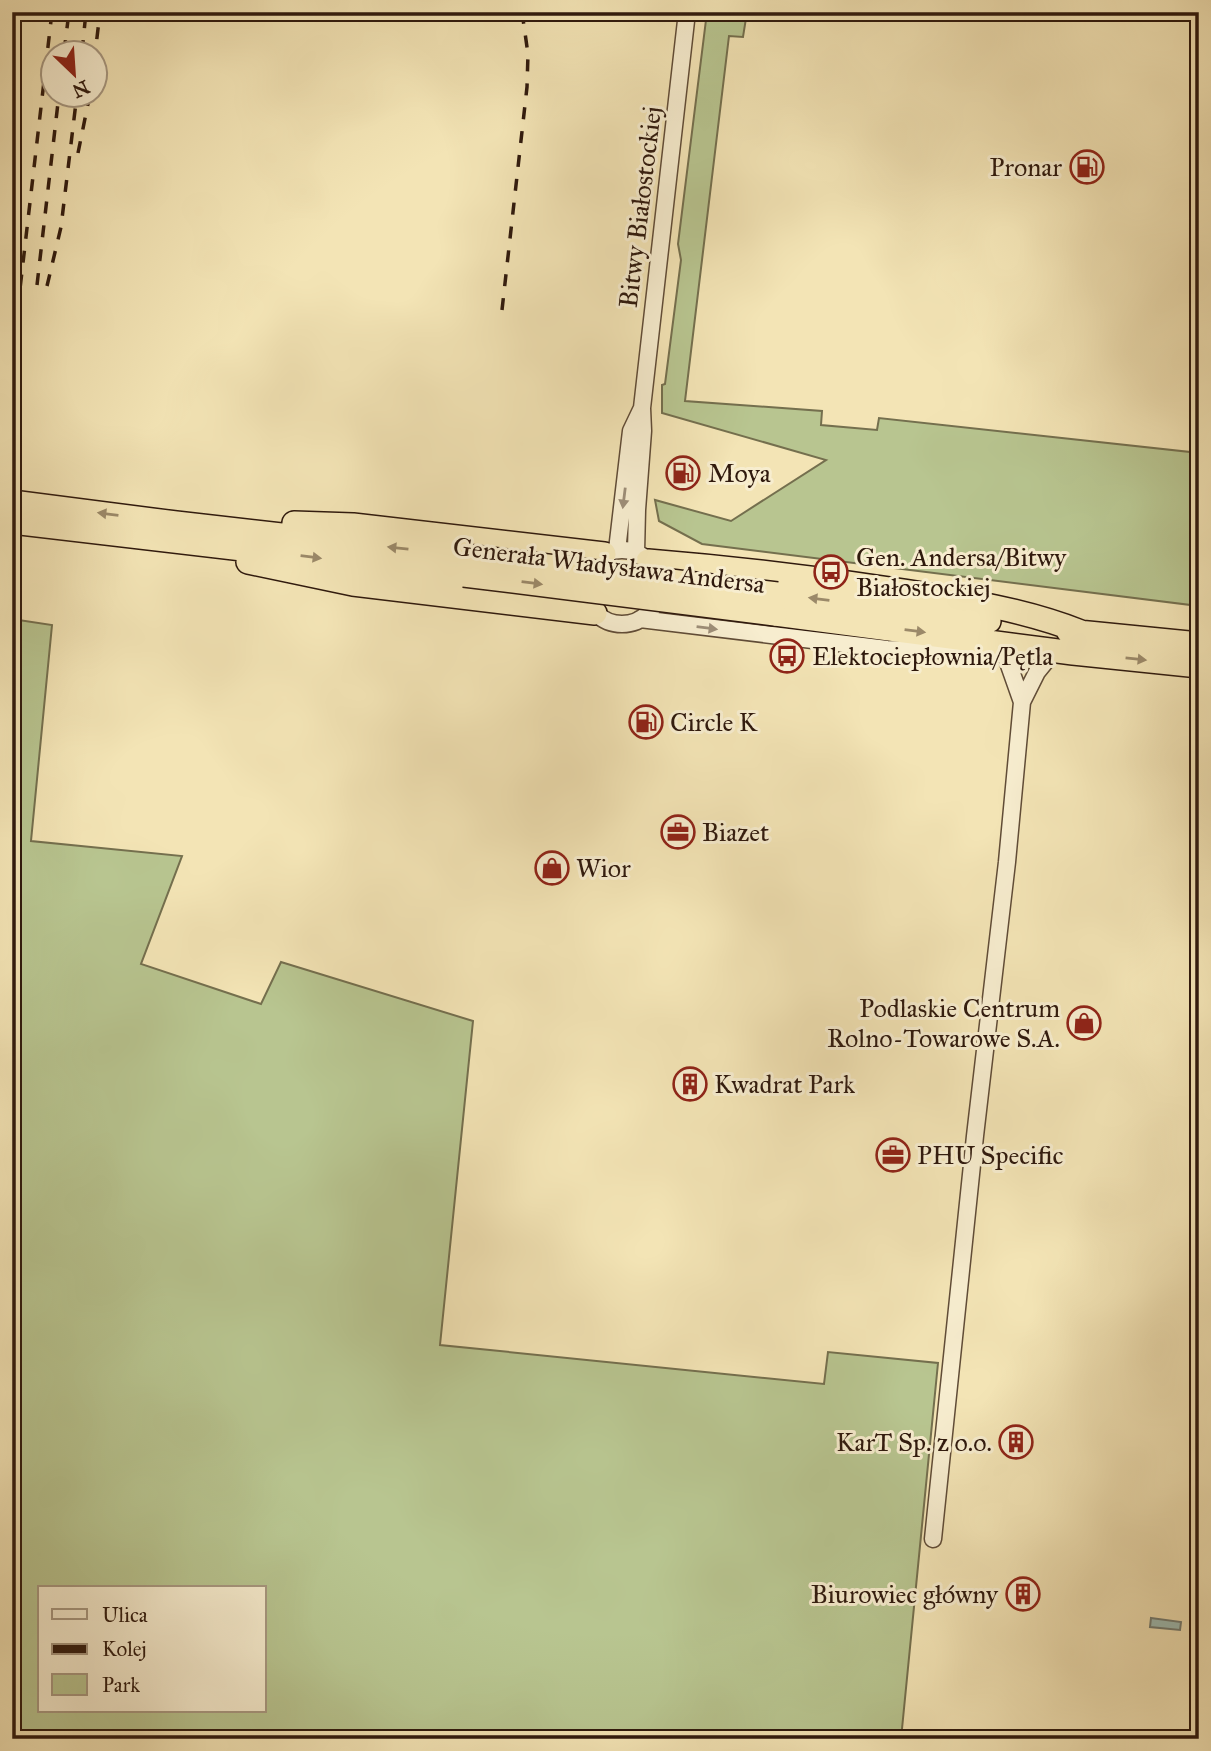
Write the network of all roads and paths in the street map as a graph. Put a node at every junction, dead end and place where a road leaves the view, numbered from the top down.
1 (687, 12) edge
2 (642, 408) junction
3 (12, 502) edge
4 (12, 522) edge
5 (173, 531) junction
6 (611, 552) junction
7 (642, 556) junction
8 (595, 612) junction
9 (640, 619) junction
10 (1199, 644) edge
11 (1068, 647) junction
12 (1004, 651) junction
13 (1199, 666) edge
14 (1022, 702) junction
15 (933, 1539) dead end

1 - 2 street, Bitwy Białostockiej
2 -> 6 street, Bitwy Białostockiej
2 - 7 street, Bitwy Białostockiej
5 -> 3 highway, Generała Władysława Andersa
4 - 5 highway, Generała Władysława Andersa
5 - 6 highway
5 - 8 highway
5 - 11 highway, Generała Władysława Andersa, bridge
6 - 7 street
6 - 8 street
7 - 9 street
7 - 11 highway
8 - 9 street
9 -> 12 street
10 - 11 highway, Generała Władysława Andersa
11 - 12 highway
11 -> 13 highway, Generała Władysława Andersa
11 - 14 street
12 - 14 street
14 - 15 street

